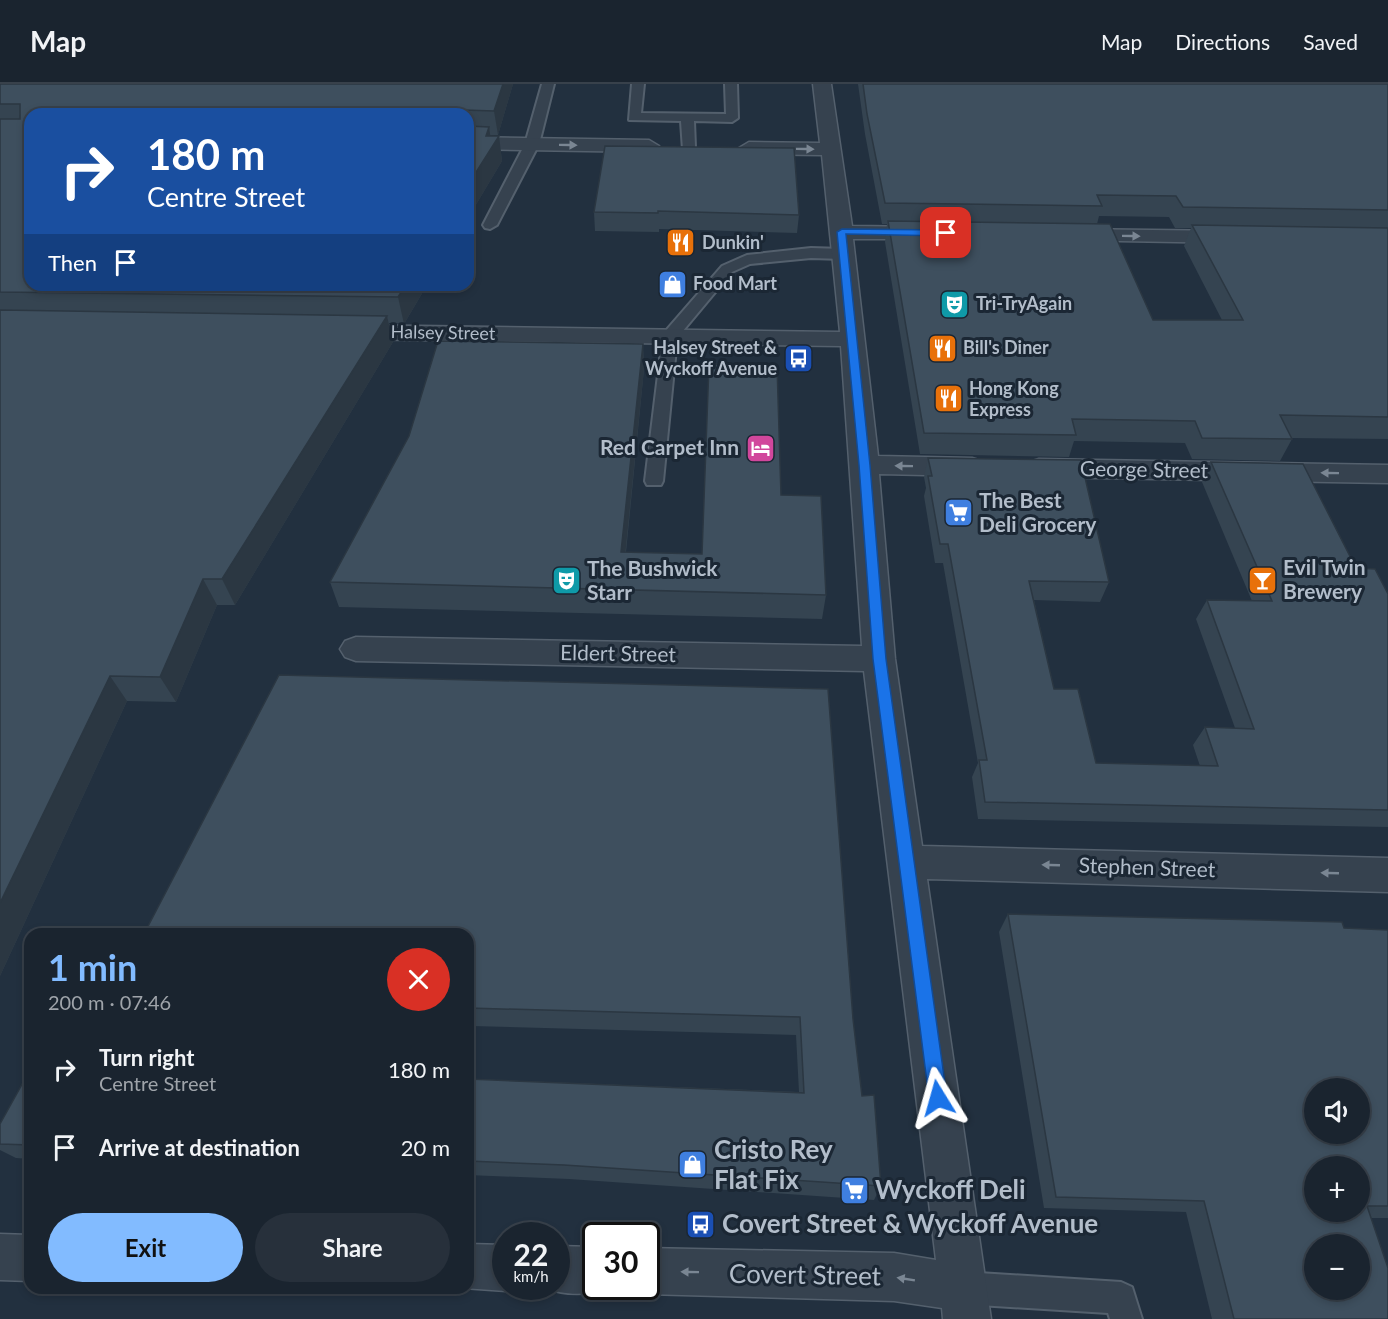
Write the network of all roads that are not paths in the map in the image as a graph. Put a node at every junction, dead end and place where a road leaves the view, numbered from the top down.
1 (548, 84) edge
2 (638, 84) edge
3 (731, 84) edge
4 (822, 84) edge
5 (687, 118) junction
6 (474, 143) edge
7 (532, 144) junction
8 (688, 147) junction
9 (710, 147) edge
10 (733, 148) edge
11 (832, 150) junction
12 (490, 225) dead end
13 (842, 232) junction
14 (948, 233) edge
15 (1055, 235) edge
16 (1257, 238) edge
17 (843, 254) junction
18 (317, 332) edge
19 (669, 337) junction
20 (850, 339) junction
21 (865, 465) junction
22 (1388, 474) edge
23 (654, 482) dead end
24 (356, 649) dead end
25 (879, 659) junction
26 (906, 862) junction
27 (1388, 875) edge
28 (0, 1257) edge
29 (24, 1258) edge
30 (474, 1267) edge
31 (492, 1268) edge
32 (660, 1271) edge
33 (965, 1303) edge
34 (1126, 1319) edge

1 - 7 lane
2 - 5 lane
3 - 5 lane
4 - 11 street
5 - 8 lane
6 - 7 street
7 -> 8 street
7 - 12 lane
8 - 9 street
10 -> 11 street
11 - 13 street
13 - 14 street
13 - 17 street
15 -> 16 street
17 - 19 lane
17 - 20 street
18 - 19 street, Halsey Street
19 - 20 street, Halsey Street
19 - 23 lane
20 - 21 street
22 -> 21 street, George Street
21 - 25 street
24 - 25 street, Eldert Street
25 - 26 street
27 -> 26 street, Stephen Street
26 - 33 street
28 - 29 street
30 - 31 street
33 -> 32 street, Covert Street
33 - 34 lane

